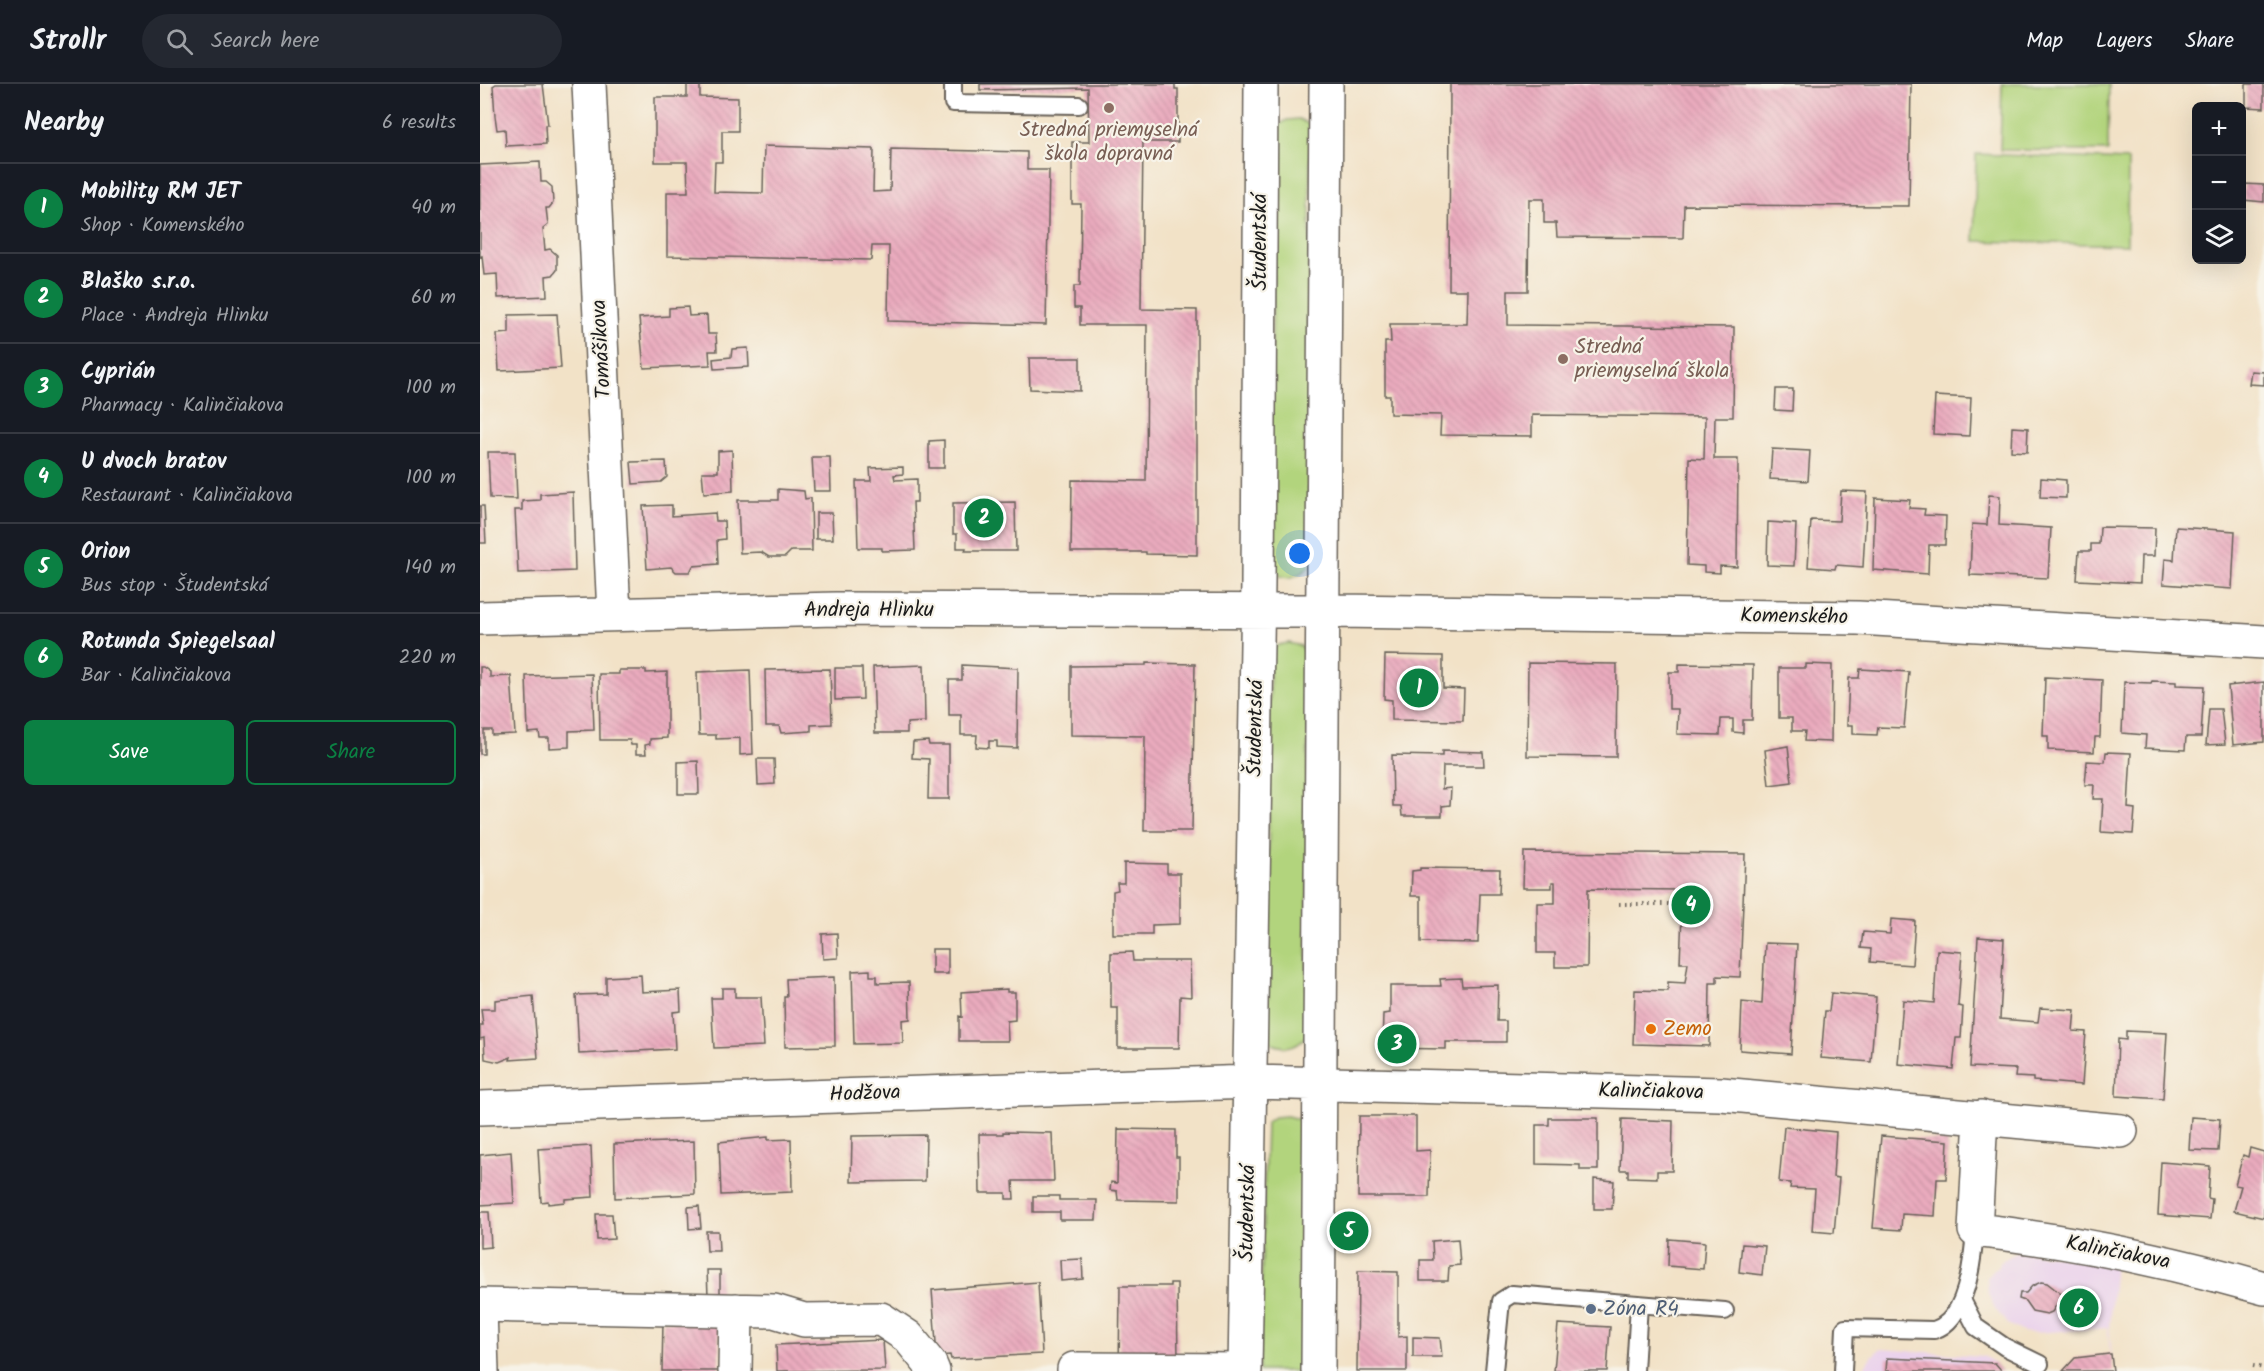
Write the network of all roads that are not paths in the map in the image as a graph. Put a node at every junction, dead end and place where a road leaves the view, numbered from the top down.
1 (589, 84) edge
2 (953, 84) edge
3 (1261, 84) edge
4 (1326, 84) edge
5 (1078, 105) dead end
6 (1258, 611) junction
7 (1323, 611) junction
8 (614, 614) junction
9 (480, 618) edge
10 (2264, 642) edge
11 (1251, 1082) junction
12 (1320, 1084) junction
13 (480, 1108) edge
14 (1981, 1117) junction
15 (2121, 1131) dead end
16 (1975, 1230) junction
17 (2264, 1288) edge
18 (1962, 1300) junction
19 (1639, 1304) junction
20 (480, 1307) edge
21 (736, 1310) junction
22 (1725, 1311) dead end
23 (2040, 1364) dead end
24 (1245, 1370) edge
25 (482, 1371) edge
26 (735, 1371) edge
27 (933, 1371) edge
28 (1074, 1371) edge
29 (1318, 1371) edge
30 (1494, 1371) edge
31 (1635, 1371) edge
32 (1843, 1371) edge

1 - 8 street, Tomášikova
2 - 5 lane
3 - 6 street, Študentská
4 - 7 street
6 - 7 street, Andreja Hlinku
6 - 8 street, Andreja Hlinku
6 - 11 street, Študentská
7 - 10 street, Komenského
7 - 12 street
8 - 9 street, Andreja Hlinku
11 - 12 street, Hodžova
11 - 13 street, Hodžova
11 - 24 street, Študentská
12 - 14 street, Kalinčiakova
12 - 29 street
14 - 15 street, Kalinčiakova
14 - 16 street
16 - 17 street, Kalinčiakova
16 - 18 lane
18 - 23 lane
18 - 32 lane
19 - 22 lane
19 - 30 lane
19 - 31 lane
20 - 21 street
20 - 25 street
21 - 26 street
21 - 27 street
24 - 28 street

